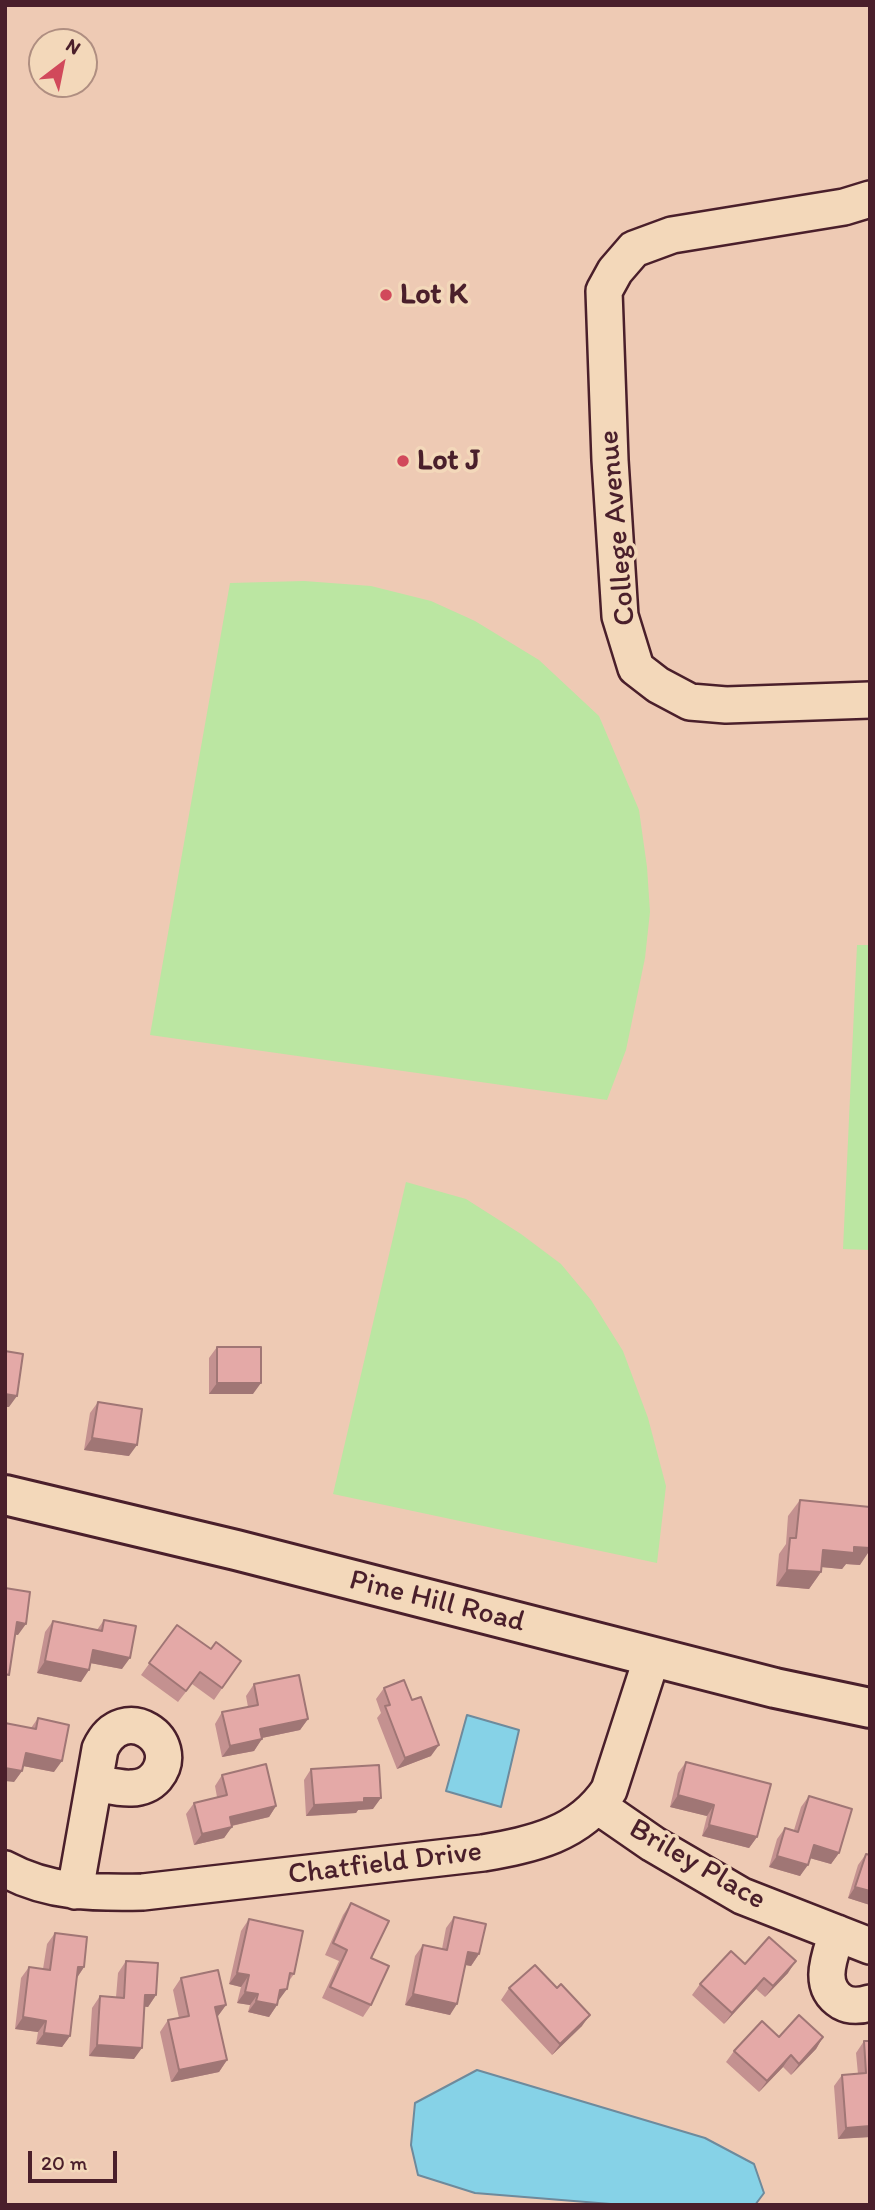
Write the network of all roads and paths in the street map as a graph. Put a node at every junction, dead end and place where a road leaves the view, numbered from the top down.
1 (870, 199) edge
2 (870, 699) edge
3 (5, 1495) edge
4 (652, 1657) junction
5 (870, 1708) edge
6 (95, 1783) dead end
7 (598, 1806) junction
8 (5, 1870) edge
9 (75, 1891) junction
10 (838, 1933) junction
11 (870, 1946) edge
12 (870, 2003) edge

1 - 2 street, College Avenue
3 - 4 street, Pine Hill Road
4 - 5 street, Pine Hill Road
4 - 7 street, Chatfield Drive
6 - 9 street
7 - 9 street, Chatfield Drive
7 - 10 street, Briley Place
8 - 9 street, Chatfield Drive
10 - 11 street, Briley Place
10 - 12 street

